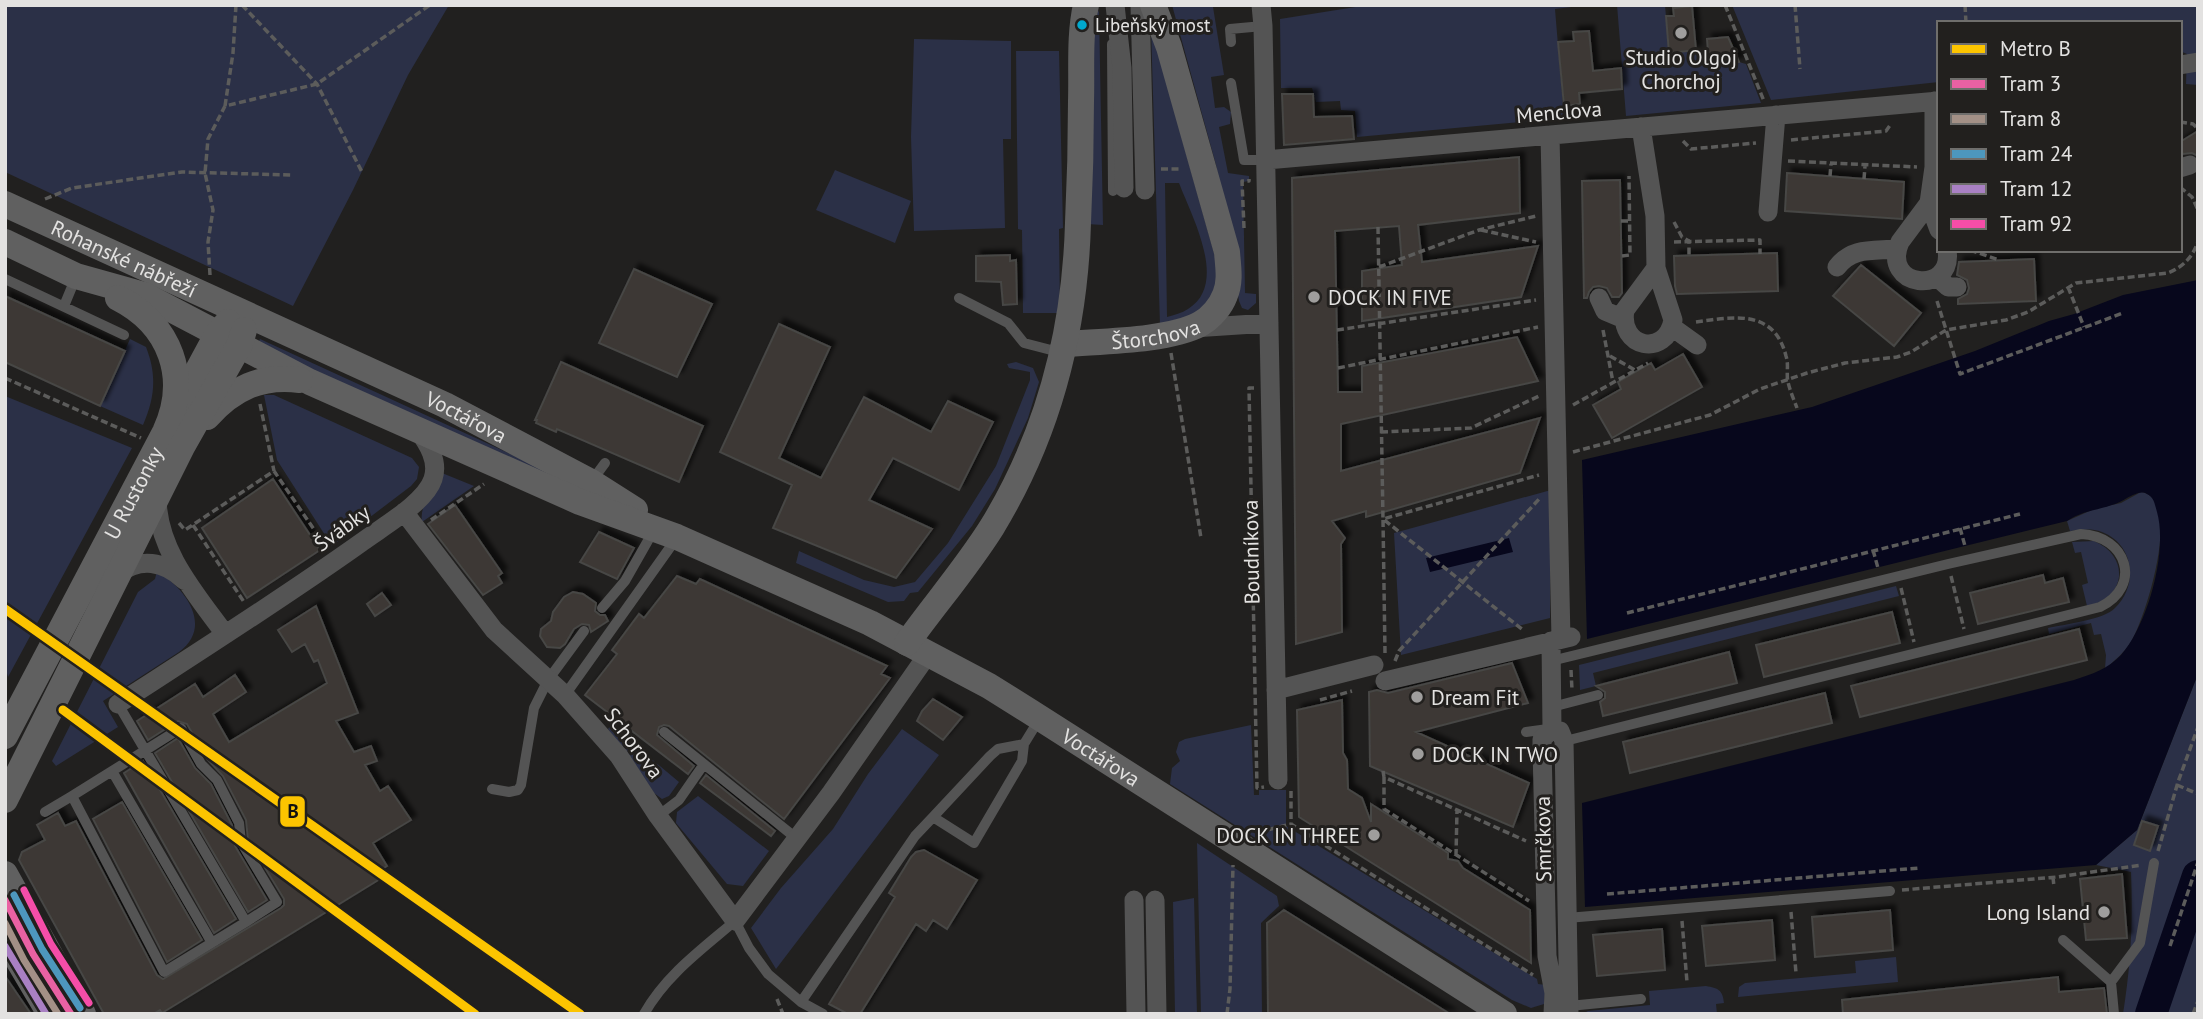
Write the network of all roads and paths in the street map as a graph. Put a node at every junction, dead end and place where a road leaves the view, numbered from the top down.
1 (236, 5) edge
2 (242, 5) edge
3 (430, 5) edge
4 (1086, 5) edge
5 (1114, 5) edge
6 (1140, 5) edge
7 (1153, 5) edge
8 (1261, 5) edge
9 (1725, 5) edge
10 (1795, 5) edge
11 (1264, 26) junction
12 (1231, 42) dead end
13 (1800, 69) dead end
14 (1231, 83) dead end
15 (317, 84) junction
16 (1936, 101) edge
17 (225, 106) junction
18 (1773, 116) junction
19 (2182, 122) edge
20 (1641, 127) junction
21 (2198, 129) edge
22 (1550, 135) junction
23 (1266, 160) junction
24 (1772, 160) junction
25 (1831, 164) junction
26 (1629, 165) dead end
27 (1865, 166) junction
28 (1934, 167) junction
29 (1178, 168) dead end
30 (1158, 169) dead end
31 (362, 172) dead end
32 (205, 173) junction
33 (291, 175) dead end
34 (1830, 176) dead end
35 (1864, 179) dead end
36 (1119, 189) dead end
37 (2182, 189) edge
38 (1145, 190) dead end
39 (43, 200) dead end
40 (1929, 203) junction
41 (5, 204) edge
42 (2198, 210) edge
43 (1553, 212) junction
44 (1768, 212) dead end
45 (1621, 221) dead end
46 (1630, 221) junction
47 (1937, 225) edge
48 (1378, 227) dead end
49 (1479, 230) junction
50 (2198, 241) edge
51 (5, 242) edge
52 (1655, 243) junction
53 (1554, 246) junction
54 (1896, 249) junction
55 (1947, 252) edge
56 (1976, 252) edge
57 (1760, 254) dead end
58 (1622, 256) dead end
59 (1998, 260) dead end
60 (1379, 267) junction
61 (1837, 267) dead end
62 (1656, 268) junction
63 (210, 275) dead end
64 (76, 276) junction
65 (5, 279) edge
66 (1933, 279) junction
67 (2068, 286) junction
68 (1957, 287) dead end
69 (1555, 297) junction
70 (959, 298) dead end
71 (1602, 304) joint
72 (64, 306) junction
73 (2123, 313) dead end
74 (244, 314) junction
75 (1624, 318) junction
76 (1269, 323) junction
77 (1380, 323) junction
78 (1556, 323) junction
79 (1672, 323) junction
80 (2084, 327) junction
81 (1337, 330) dead end
82 (1946, 330) junction
83 (1179, 331) junction
84 (124, 335) dead end
85 (229, 339) junction
86 (1065, 344) junction
87 (1697, 345) dead end
88 (1609, 355) junction
89 (1380, 359) junction
90 (1655, 359) dead end
91 (1338, 368) dead end
92 (1635, 370) junction
93 (1960, 374) junction
94 (1954, 376) dead end
95 (5, 378) edge
96 (1787, 380) junction
97 (310, 382) junction
98 (1613, 382) junction
99 (1557, 387) junction
100 (258, 397) dead end
101 (1797, 408) dead end
102 (1565, 410) dead end
103 (418, 430) junction
104 (1381, 432) junction
105 (163, 438) junction
106 (1576, 452) dead end
107 (274, 471) junction
108 (1559, 474) junction
109 (484, 484) dead end
110 (166, 506) junction
111 (404, 512) junction
112 (2020, 514) dead end
113 (1383, 519) junction
114 (193, 525) junction
115 (1960, 528) junction
116 (417, 530) junction
117 (666, 533) junction
118 (1201, 538) dead end
119 (325, 546) dead end
120 (1965, 546) dead end
121 (1873, 550) junction
122 (1948, 564) junction
123 (1878, 568) dead end
124 (118, 574) junction
125 (1898, 576) junction
126 (1462, 582) junction
127 (189, 586) junction
128 (243, 600) dead end
129 (602, 608) dead end
130 (1627, 612) dead end
131 (584, 631) dead end
132 (1965, 632) dead end
133 (225, 634) junction
134 (1915, 644) dead end
135 (1553, 645) junction
136 (918, 648) junction
137 (1380, 673) junction
138 (548, 680) junction
139 (1276, 690) junction
140 (1342, 694) dead end
141 (565, 695) junction
142 (1598, 695) dead end
143 (1320, 700) dead end
144 (118, 704) joint
145 (1552, 707) junction
146 (1041, 718) junction
147 (2198, 727) edge
148 (1552, 729) junction
149 (7, 731) edge
150 (664, 732) dead end
151 (1526, 732) dead end
152 (1573, 739) dead end
153 (1024, 744) junction
154 (146, 749) junction
155 (704, 764) junction
156 (112, 771) junction
157 (1383, 771) dead end
158 (1384, 777) junction
159 (1284, 784) joint
160 (2177, 785) junction
161 (492, 789) dead end
162 (2198, 794) edge
163 (72, 796) junction
164 (5, 800) edge
165 (1457, 810) junction
166 (45, 812) dead end
167 (658, 816) junction
168 (933, 817) junction
169 (1291, 824) junction
170 (1251, 835) dead end
171 (796, 838) junction
172 (1544, 848) junction
173 (1456, 856) junction
174 (2198, 862) edge
175 (1233, 863) dead end
176 (2154, 863) junction
177 (1919, 868) dead end
178 (5, 874) edge
179 (2053, 877) junction
180 (2054, 887) dead end
181 (1890, 891) joint
182 (1607, 894) dead end
183 (1522, 898) dead end
184 (1134, 904) joint
185 (1155, 904) joint
186 (1567, 918) junction
187 (735, 921) junction
188 (247, 922) junction
189 (1792, 922) dead end
190 (1682, 930) dead end
191 (2063, 940) dead end
192 (212, 943) junction
193 (2170, 946) dead end
194 (9, 950) edge
195 (1568, 955) junction
196 (1547, 956) junction
197 (1796, 973) dead end
198 (1539, 978) dead end
199 (1687, 982) dead end
200 (2112, 982) junction
201 (1641, 999) dead end
202 (2198, 1001) edge
203 (801, 1002) junction
204 (1564, 1011) edge
205 (50, 1014) edge
206 (83, 1014) edge
207 (645, 1014) edge
208 (823, 1014) edge
209 (1136, 1014) edge
210 (1157, 1014) edge
211 (1227, 1014) edge
212 (1504, 1014) edge
213 (2114, 1014) edge
214 (2193, 1014) edge

1 - 17 path
2 - 15 path
3 - 15 path
4 - 86 main road
5 - 36 street
6 - 38 street
7 - 83 main road
8 - 11 street
9 - 18 path
10 - 13 path
11 - 12 lane
11 - 23 street
14 - 23 lane
15 - 17 path
15 - 31 path
16 - 18 street, Menclova
16 - 28 street
17 - 32 path
18 - 20 street, Menclova
18 - 24 street
19 - 21 path
20 - 22 street, Menclova
20 - 52 street
22 - 23 street, Menclova
22 - 43 street, Smrčkova
23 - 76 street
24 - 25 path
24 - 44 street
25 - 27 path
25 - 34 path
26 - 46 path
27 - 28 path
27 - 35 path
28 - 40 street
29 - 30 path
32 - 33 path
32 - 39 path
32 - 63 path
37 - 42 path
40 - 47 street
40 - 54 street
41 - 74 main road, Rohanské nábřeží
43 - 49 path
43 - 53 street, Smrčkova
45 - 46 path
46 - 58 path
48 - 60 path
49 - 53 path
49 - 60 path
50 - 67 path
51 - 64 main road, Rohanské nábřeží
52 - 57 path
52 - 62 street
53 - 69 street, Smrčkova
54 - 61 street
54 - 66 street
55 - 66 street
56 - 59 path
60 - 77 path
62 - 75 street
62 - 79 street
64 - 72 lane
64 - 85 main road, Rohanské nábřeží
64 - 105 main road, U Rustonky
65 - 72 lane
66 - 68 street
66 - 82 path
67 - 80 path
67 - 82 path
69 - 77 path
69 - 78 street, Smrčkova
70 - 86 lane
71 - 75 street
71 - 88 path
72 - 84 lane
73 - 80 path
74 - 85 main road
74 - 117 main road, Voctářova
75 - 79 street
76 - 83 street, Štorchova
76 - 139 street, Boudníkova
77 - 81 path
77 - 89 path
78 - 89 path
78 - 99 street, Smrčkova
79 - 87 street
79 - 96 path
80 - 93 path
82 - 93 path
82 - 96 path
83 - 86 main road, Štorchova
83 - 118 path
85 - 97 main road, Voctářova
85 - 105 main road
86 - 136 main road
88 - 92 path
88 - 98 path
89 - 91 path
89 - 104 path
90 - 92 path
92 - 98 path
93 - 94 path
95 - 105 path
96 - 101 path
96 - 106 path
97 - 103 main road, Voctářova
97 - 105 main road
98 - 102 path
99 - 104 path
99 - 108 street, Smrčkova
100 - 107 path
103 - 111 street, Švábky
103 - 117 main road, Voctářova
104 - 113 path
105 - 110 main road, U Rustonky
105 - 149 main road, U Rustonky
107 - 114 path
107 - 119 path
108 - 113 path
108 - 126 path
108 - 135 street, Smrčkova
109 - 116 path
110 - 114 path
110 - 124 main road, U Rustonky
110 - 127 street
111 - 116 street, Schorova
111 - 133 street, Švábky
112 - 115 path
113 - 126 path
113 - 137 path
114 - 128 path
115 - 120 path
115 - 121 path
116 - 138 street, Schorova
117 - 129 lane
117 - 136 main road, Voctářova
117 - 141 lane
121 - 123 path
121 - 130 path
122 - 125 lane
122 - 132 path
122 - 152 lane
124 - 127 street
124 - 164 main road, U Rustonky
125 - 134 path
125 - 135 lane
126 - 135 path
126 - 137 path
127 - 133 street
131 - 138 lane
133 - 144 street, Švábky
135 - 137 street
135 - 145 street, Smrčkova
136 - 146 main road, Voctářova
136 - 171 street
137 - 139 street
138 - 141 street, Schorova
138 - 161 lane
139 - 159 street, Boudníkova
140 - 143 path
141 - 167 street, Schorova
142 - 145 lane
144 - 154 lane
145 - 148 street, Smrčkova
146 - 153 lane
146 - 212 main road, Voctářova
147 - 160 path
148 - 151 lane
148 - 172 street, Smrčkova
148 - 186 street, Smrčkova
150 - 155 lane
153 - 168 lane
153 - 168 lane
154 - 156 lane
154 - 188 lane
154 - 188 lane
155 - 167 lane
155 - 171 lane
156 - 163 lane
156 - 192 lane
157 - 158 path
158 - 165 path
158 - 173 path
159 - 169 path
160 - 162 path
160 - 176 path
163 - 166 lane
163 - 192 lane
165 - 172 path
165 - 173 path
167 - 187 street, Schorova
168 - 203 lane
169 - 170 path
169 - 198 path
171 - 187 street
172 - 196 street, Smrčkova
173 - 183 path
174 - 193 path
175 - 211 path
176 - 179 path
176 - 200 lane
177 - 182 path
178 - 206 main road
179 - 180 path
179 - 181 path
181 - 186 lane
184 - 185 lane
184 - 209 street
185 - 210 street
186 - 195 street, Smrčkova
187 - 203 lane, Schorova
187 - 207 lane
188 - 192 lane
189 - 197 path
190 - 199 path
191 - 200 lane
194 - 205 main road
195 - 196 street
195 - 204 street, Smrčkova
196 - 204 street, Smrčkova
200 - 213 lane
201 - 204 lane
202 - 214 path
203 - 208 lane, Schorova

